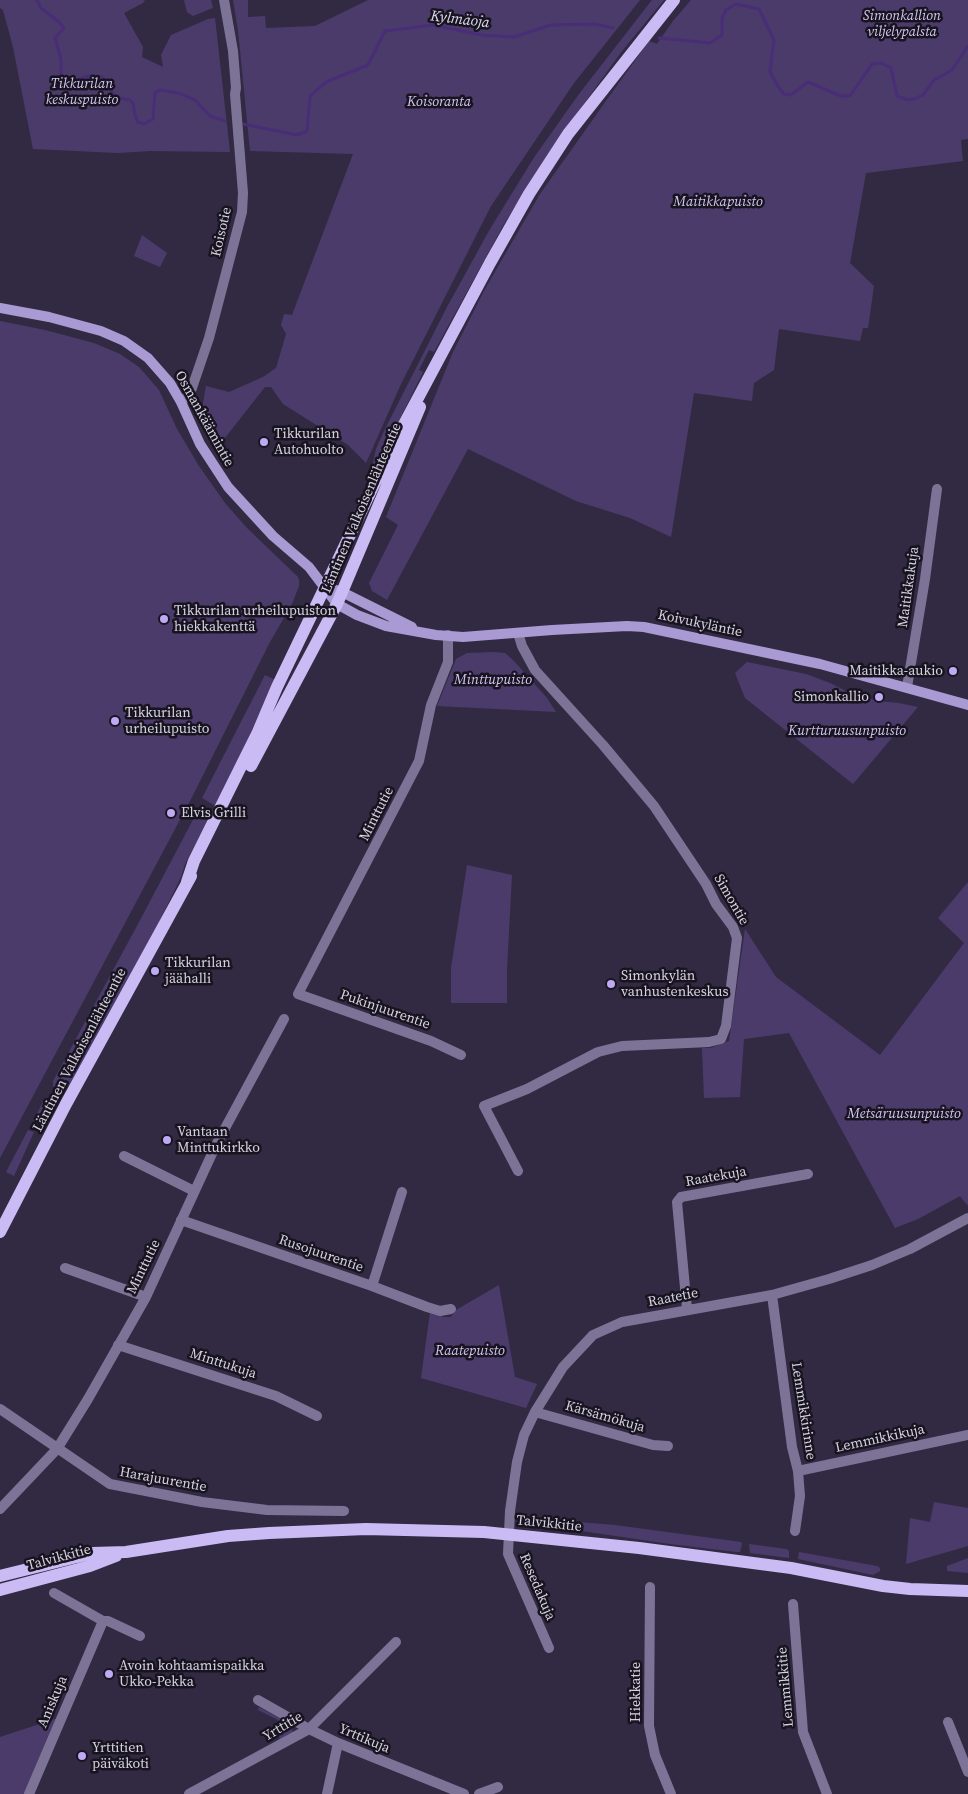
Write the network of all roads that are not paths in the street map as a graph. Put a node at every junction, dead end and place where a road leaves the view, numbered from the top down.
1 (224, 0) edge
2 (674, 0) edge
3 (0, 308) edge
4 (441, 353) junction
5 (181, 402) junction
6 (937, 490) dead end
7 (325, 587) junction
8 (342, 592) junction
9 (337, 604) junction
10 (420, 632) junction
11 (518, 633) junction
12 (448, 636) junction
13 (907, 687) junction
14 (968, 705) edge
15 (187, 882) junction
16 (298, 994) joint
17 (284, 1019) dead end
18 (461, 1055) dead end
19 (124, 1156) dead end
20 (518, 1171) dead end
21 (808, 1174) dead end
22 (194, 1191) junction
23 (402, 1192) dead end
24 (968, 1218) edge
25 (182, 1220) junction
26 (0, 1232) edge
27 (65, 1268) dead end
28 (372, 1286) junction
29 (772, 1295) junction
30 (146, 1297) junction
31 (451, 1309) dead end
32 (687, 1309) junction
33 (118, 1345) junction
34 (0, 1410) edge
35 (535, 1412) junction
36 (317, 1416) dead end
37 (968, 1435) edge
38 (668, 1446) dead end
39 (57, 1449) junction
40 (798, 1471) junction
41 (0, 1509) edge
42 (344, 1511) dead end
43 (795, 1531) dead end
44 (509, 1534) junction
45 (126, 1552) junction
46 (0, 1576) edge
47 (650, 1587) dead end
48 (0, 1590) edge
49 (968, 1591) edge
50 (54, 1593) dead end
51 (793, 1604) dead end
52 (103, 1622) junction
53 (140, 1636) dead end
54 (396, 1642) dead end
55 (549, 1648) dead end
56 (258, 1700) dead end
57 (948, 1722) dead end
58 (309, 1729) junction
59 (338, 1743) junction
60 (968, 1772) edge
61 (498, 1787) dead end
62 (197, 1792) edge
63 (29, 1794) edge
64 (327, 1794) edge
65 (464, 1794) edge
66 (479, 1794) edge
67 (671, 1794) edge
68 (828, 1794) edge

1 - 5 street, Koisotie
2 - 4 main road, Läntinen Valkoisenlähteentie
3 - 5 main road, Osmankäämintie
4 - 7 main road, Läntinen Valkoisenlähteentie
4 - 8 main road, Läntinen Valkoisenlähteentie
5 - 7 main road, Osmankäämintie
6 - 13 street, Maitikkakuja
7 - 8 main road, Koivukyläntie
7 - 9 main road, Koivukyläntie
7 - 15 main road, Läntinen Valkoisenlähteentie
8 - 9 main road, Läntinen Valkoisenlähteentie
8 - 10 main road, Koivukyläntie
9 - 10 main road, Koivukyläntie
9 - 15 main road, Läntinen Valkoisenlähteentie
10 - 12 main road, Koivukyläntie
11 - 12 main road, Koivukyläntie
11 - 13 main road, Koivukyläntie
11 - 20 street, Simontie
12 - 16 street, Minttutie
13 - 14 main road, Koivukyläntie
15 - 26 main road, Läntinen Valkoisenlähteentie
16 - 18 street, Pukinjuurentie
17 - 22 street, Minttutie
19 - 22 street
21 - 32 street, Raatekuja
22 - 25 street, Minttutie
23 - 28 street
24 - 29 street, Raatetie
25 - 28 street, Rusojuurentie
25 - 30 street, Minttutie
27 - 30 street
28 - 31 street, Rusojuurentie
29 - 32 street, Raatetie
29 - 40 street, Lemmikkirinne
30 - 33 street, Minttutie
32 - 35 street, Raatetie
33 - 36 street, Minttukuja
33 - 39 street, Minttutie
34 - 39 street, Harajuurentie
35 - 38 street, Kärsämökuja
35 - 44 street, Raatetie
37 - 40 street, Lemmikkikuja
39 - 41 street, Minttutie
39 - 42 street, Harajuurentie
40 - 43 street, Lemmikkirinne
44 - 45 main road, Talvikkitie
44 - 49 main road, Talvikkitie
44 - 55 street, Resedakuja
45 - 46 main road, Talvikkitie
45 - 48 main road, Talvikkitie
47 - 67 street, Hiekkatie
50 - 52 street
51 - 68 street, Lemmikkitie
52 - 53 street
52 - 63 street, Aniskuja
54 - 58 street, Yrttitie
56 - 58 street, Yrttikuja
57 - 60 street
58 - 59 street, Yrttikuja
58 - 62 street, Yrttitie
59 - 64 street
59 - 65 street, Yrttikuja
61 - 66 street

